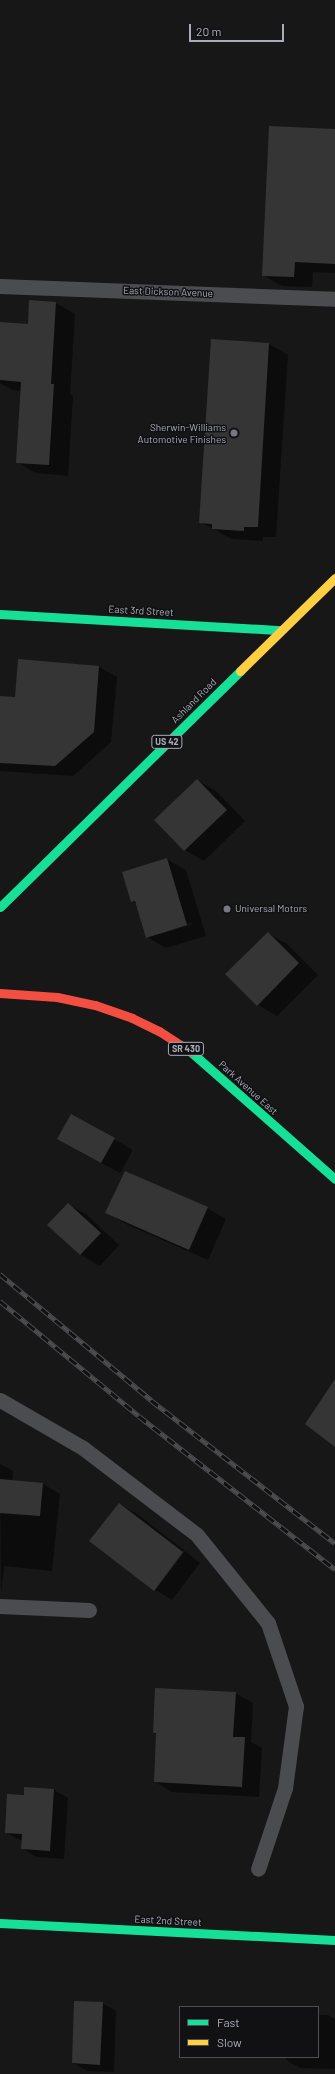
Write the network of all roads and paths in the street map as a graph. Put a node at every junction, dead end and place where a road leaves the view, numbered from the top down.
1 (0, 286) edge
2 (335, 299) edge
3 (335, 578) edge
4 (0, 614) edge
5 (281, 630) junction
6 (0, 907) edge
7 (0, 993) edge
8 (335, 1179) edge
9 (0, 1400) edge
10 (0, 1606) edge
11 (89, 1610) dead end
12 (258, 1870) dead end
13 (0, 1923) edge
14 (335, 1940) edge

1 - 2 lane, East Dickson Avenue
3 - 5 main road, Ashland Road / US 42
4 - 5 main road, East 3rd Street
5 - 6 main road, Ashland Road / US 42
7 - 8 main road, Park Avenue East / SR 430
9 - 12 lane
10 - 11 lane
13 - 14 main road, East 2nd Street

